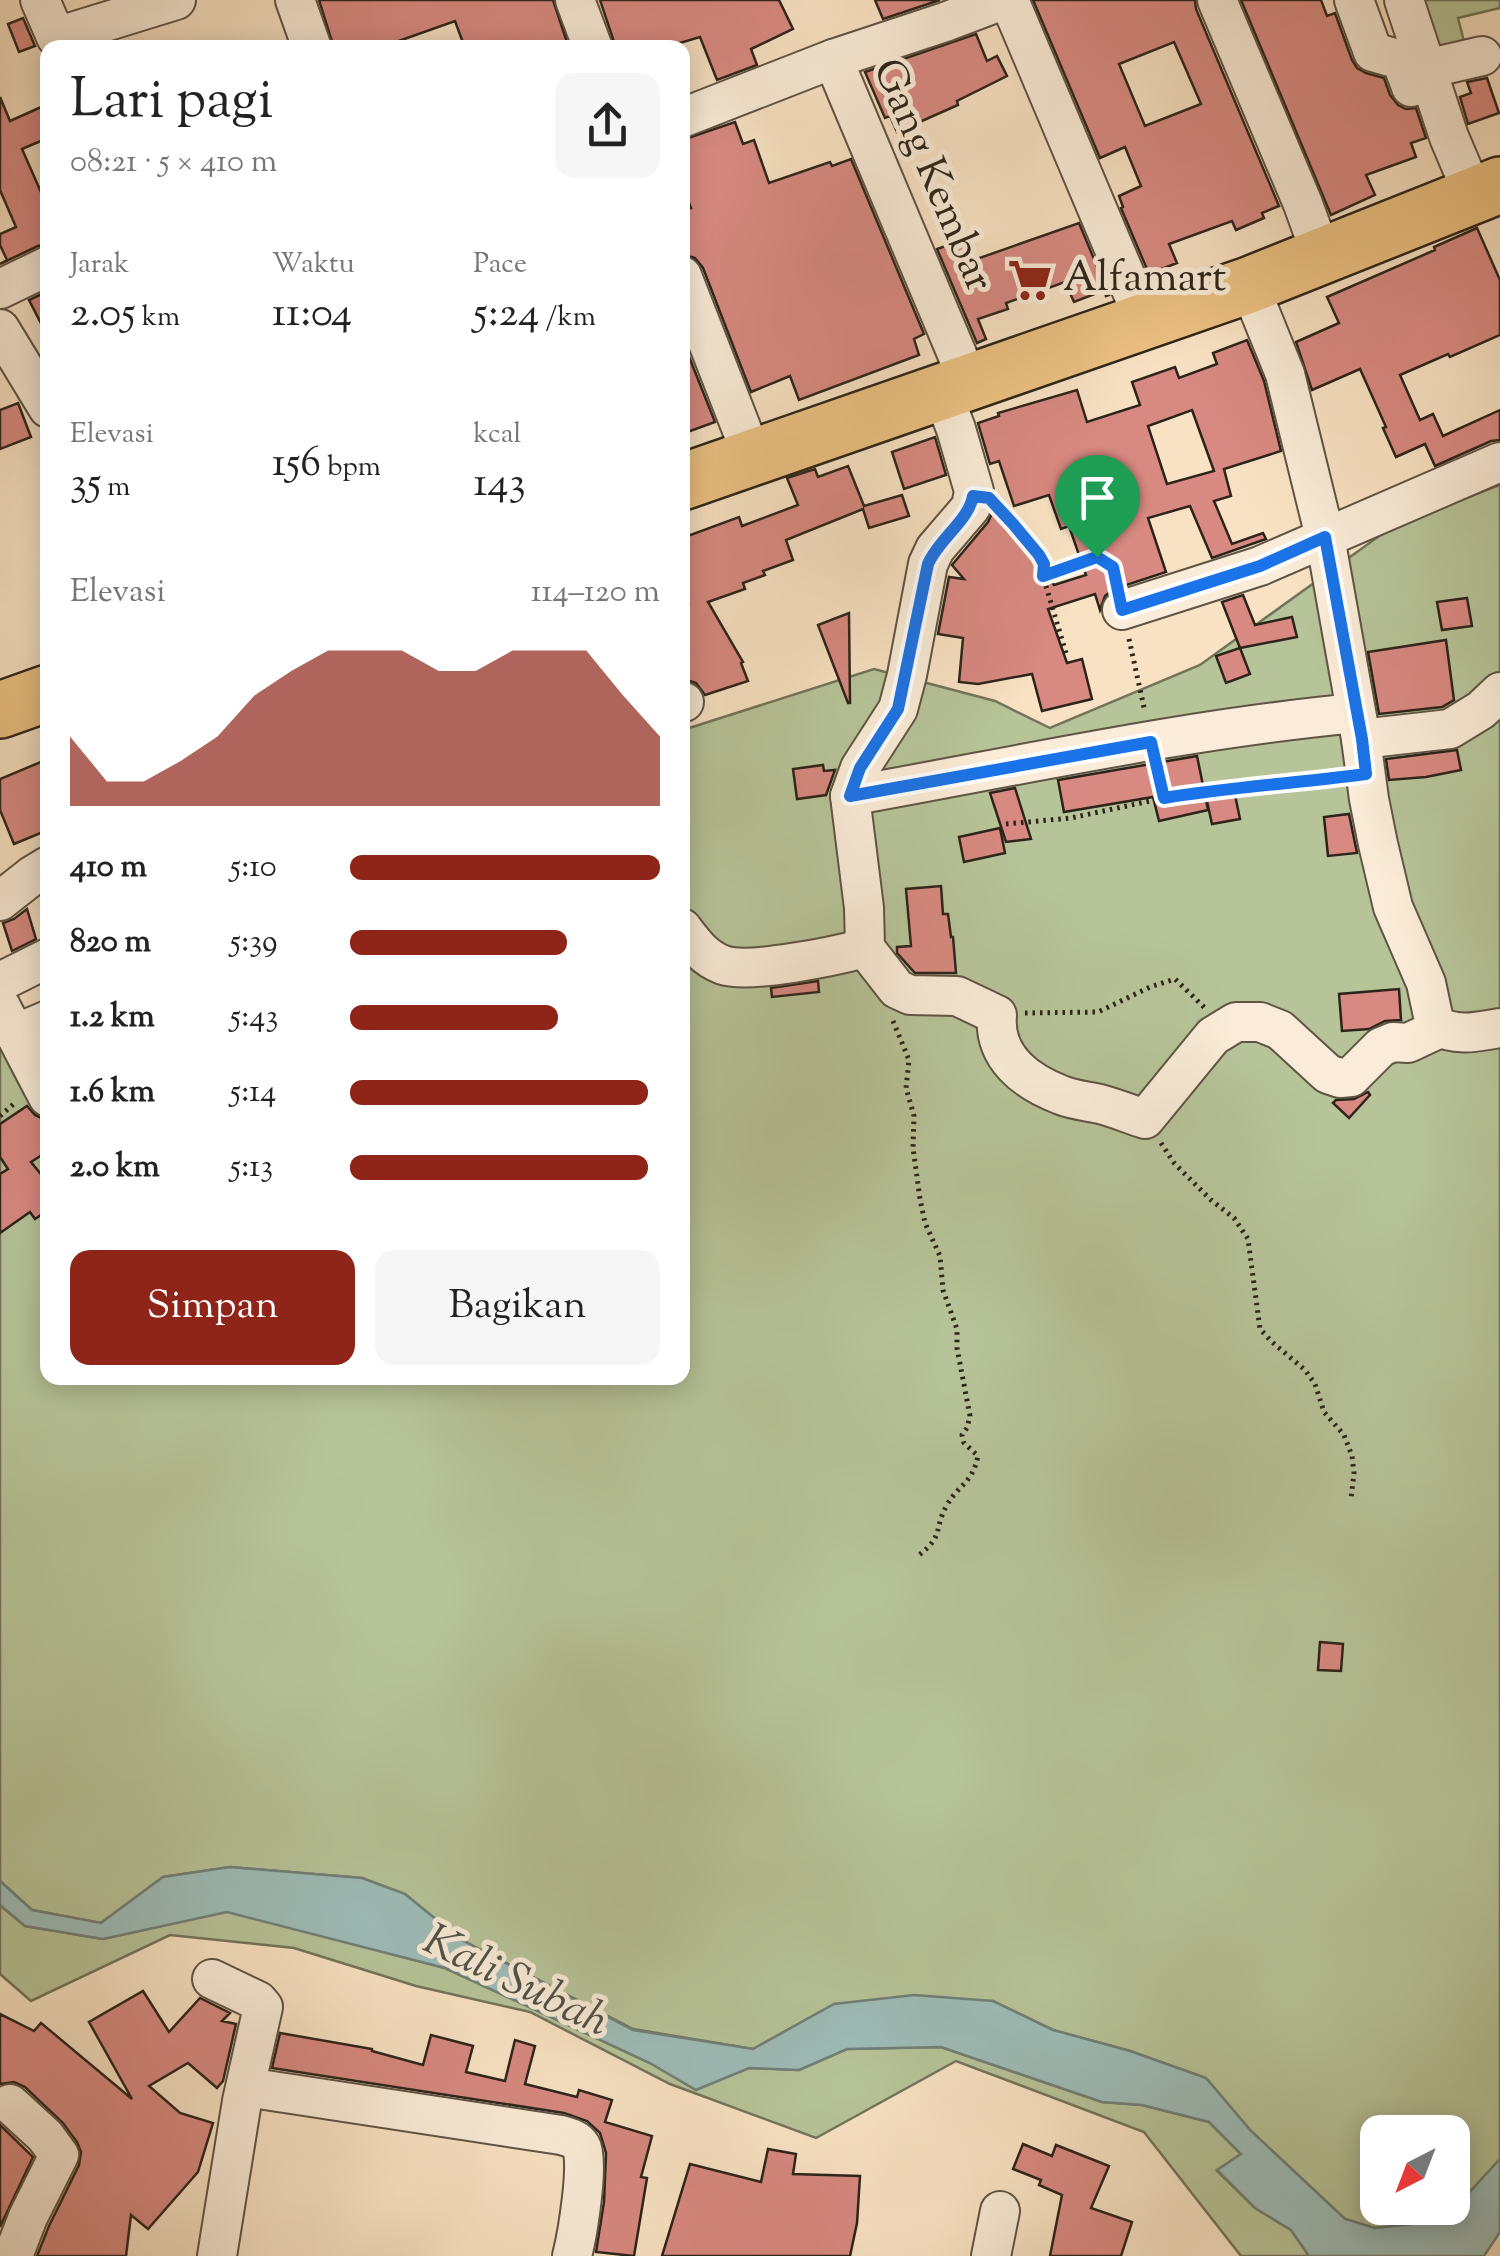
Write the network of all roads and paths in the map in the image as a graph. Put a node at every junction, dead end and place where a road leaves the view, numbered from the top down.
1 (40, 0) edge
2 (176, 0) edge
3 (295, 0) edge
4 (575, 0) edge
5 (1006, 0) edge
6 (1217, 0) edge
7 (1354, 0) edge
8 (1404, 0) edge
9 (940, 11) edge
10 (58, 40) edge
11 (65, 40) edge
12 (309, 40) edge
13 (591, 40) edge
14 (1482, 56) dead end
15 (833, 59) junction
16 (1428, 75) junction
17 (690, 115) edge
18 (1487, 190) edge
19 (1322, 257) junction
20 (40, 270) edge
21 (1249, 285) junction
22 (0, 289) edge
23 (690, 296) edge
24 (1145, 322) junction
25 (3, 342) edge
26 (955, 388) junction
27 (40, 396) edge
28 (753, 458) junction
29 (1500, 462) edge
30 (690, 475) edge
31 (973, 496) junction
32 (1325, 537) junction
33 (1043, 576) junction
34 (1122, 610) junction
35 (1066, 653) dead end
36 (1500, 692) edge
37 (40, 695) edge
38 (0, 710) edge
39 (40, 730) edge
40 (1151, 742) junction
41 (1361, 742) junction
42 (0, 744) edge
43 (850, 796) junction
44 (1164, 798) junction
45 (1006, 824) dead end
46 (40, 870) edge
47 (0, 901) edge
48 (690, 939) edge
49 (865, 948) junction
50 (40, 962) edge
51 (0, 982) edge
52 (897, 989) junction
53 (997, 1016) junction
54 (21, 1020) edge
55 (1236, 1022) junction
56 (1440, 1028) junction
57 (1500, 1028) edge
58 (40, 1075) edge
59 (1145, 1120) junction
60 (1351, 1499) dead end
61 (919, 1555) dead end
62 (212, 1979) dead end
63 (246, 2087) junction
64 (10, 2104) dead end
65 (1000, 2210) dead end
66 (13, 2256) edge
67 (218, 2256) edge
68 (572, 2256) edge
69 (991, 2256) edge

1 - 10 street
2 - 11 street
3 - 12 street
4 - 13 street
5 - 9 street, Gang Kembar
5 - 24 street, Gang Kembar
6 - 19 street
7 - 16 street
8 - 16 street
9 - 15 street, Gang Kembar
14 - 16 street
15 - 17 street
15 - 26 street, Gang Kembar
16 - 18 street
18 - 19 highway
19 - 21 highway
20 - 22 street
21 - 24 highway
21 - 32 street
23 - 28 street
24 - 26 highway
25 - 27 street
26 - 28 highway
26 - 31 street, Gang Kembar
28 - 30 highway
29 - 32 street
31 - 33 path
31 - 43 street
32 - 34 street
32 - 41 street
33 - 34 path
33 - 35 path
34 - 40 path
36 - 41 street
37 - 38 highway
39 - 42 highway
40 - 41 street
40 - 43 street
40 - 44 path
41 - 44 path
41 - 56 street
43 - 49 street
44 - 45 path
46 - 47 street
48 - 49 street
49 - 52 street
50 - 51 street
52 - 53 street
52 - 61 path
53 - 55 path
53 - 59 street
54 - 58 street
55 - 56 street
55 - 59 street
56 - 57 street
59 - 60 path
62 - 63 street
63 - 67 street
63 - 68 street
64 - 66 street
65 - 69 street

